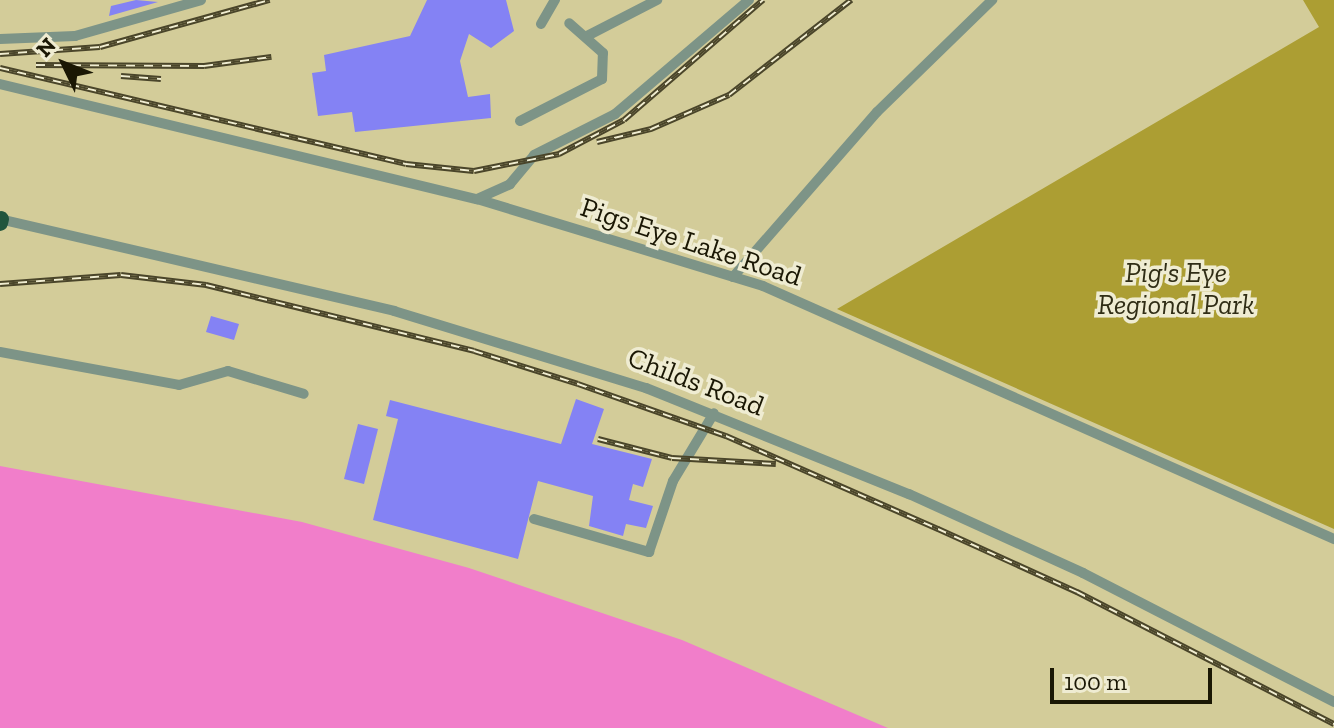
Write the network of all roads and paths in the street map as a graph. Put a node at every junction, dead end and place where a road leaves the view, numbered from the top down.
1 (201, 0) edge
2 (555, 0) edge
3 (657, 0) edge
4 (749, 0) edge
5 (992, 0) edge
6 (569, 23) dead end
7 (541, 24) dead end
8 (587, 36) junction
9 (0, 39) edge
10 (0, 84) edge
11 (520, 121) dead end
12 (477, 199) junction
13 (0, 221) edge
14 (733, 277) junction
15 (0, 352) edge
16 (304, 394) dead end
17 (714, 413) junction
18 (534, 519) dead end
19 (1334, 539) edge
20 (1334, 702) edge

1 - 9 street
2 - 7 street
3 - 8 street
4 - 12 street
5 - 14 street
6 - 8 street
8 - 11 street
10 - 12 street, Pigs Eye Lake Road
12 - 14 street, Pigs Eye Lake Road
13 - 17 street, Childs Road
14 - 19 street, Pigs Eye Lake Road
15 - 16 street
17 - 18 street
17 - 20 street, Childs Road

